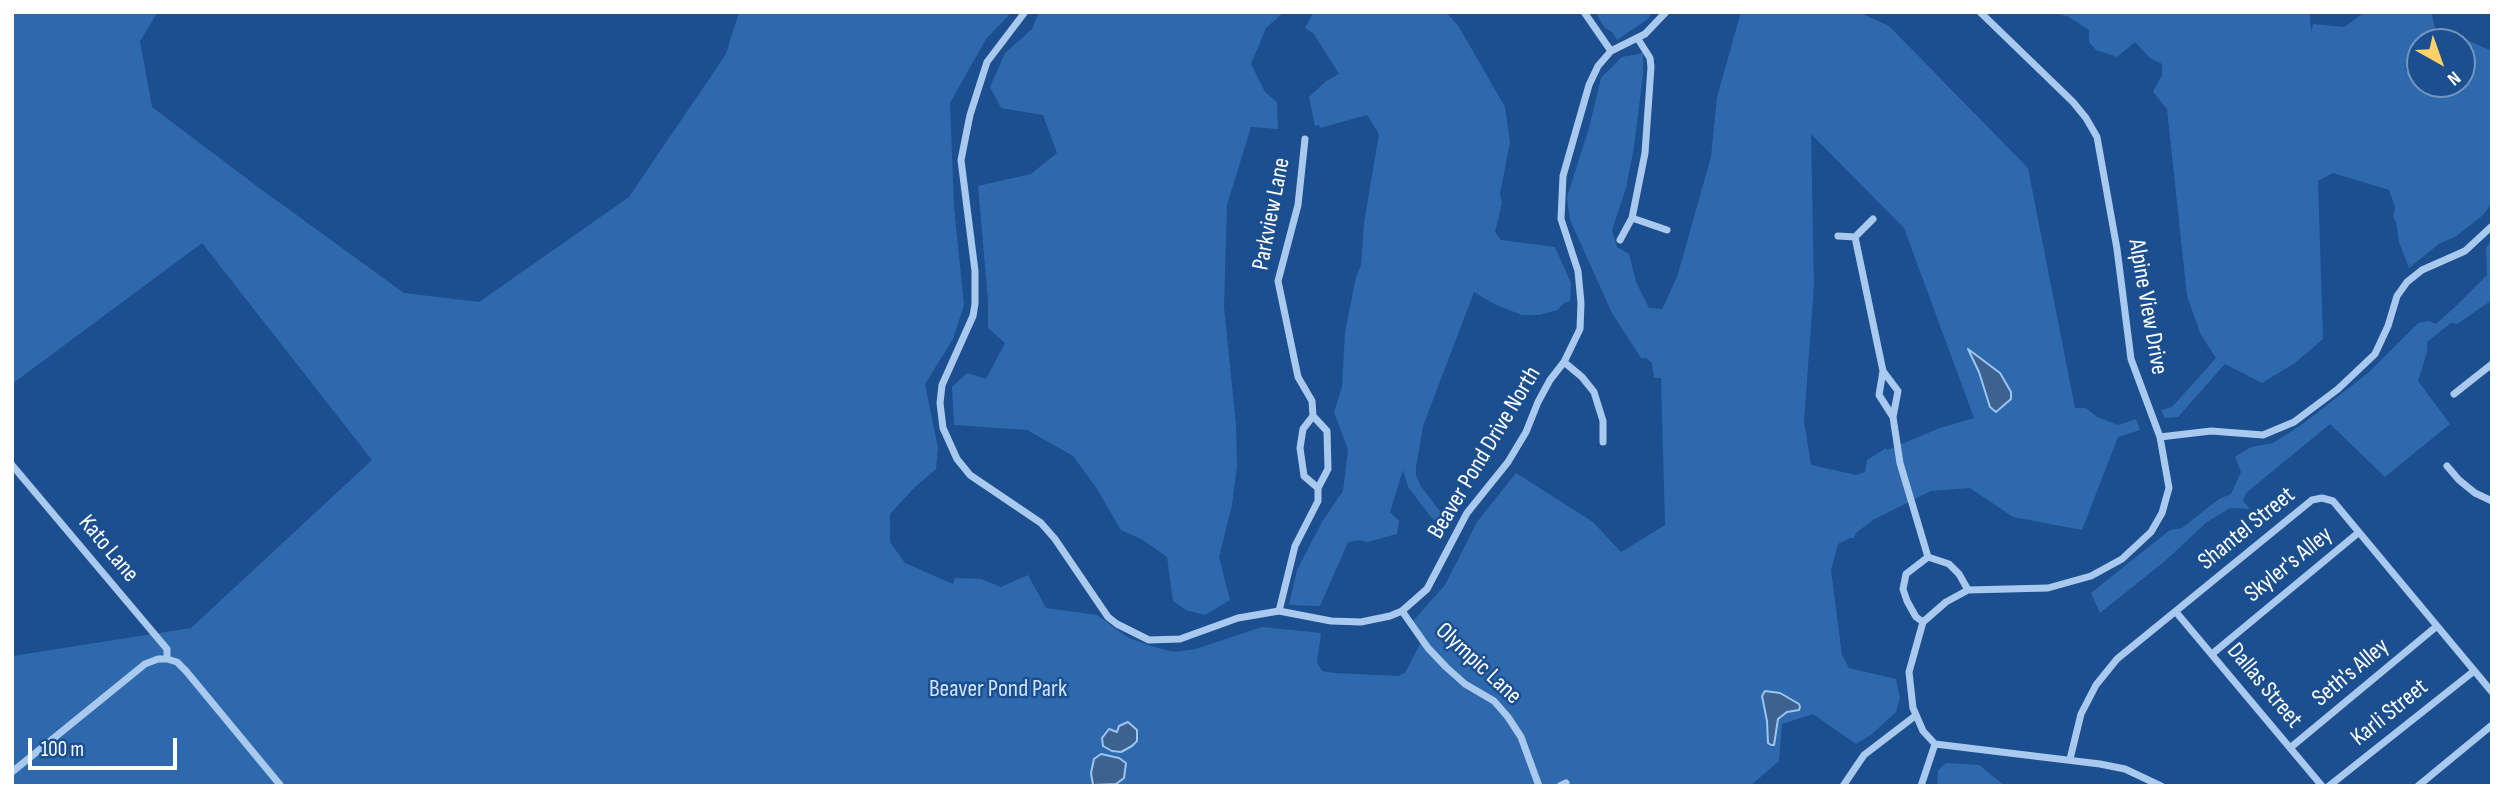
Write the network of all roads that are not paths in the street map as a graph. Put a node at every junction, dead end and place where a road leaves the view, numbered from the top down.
1 (1025, 12) edge
2 (1584, 12) edge
3 (1666, 12) edge
4 (1980, 12) edge
5 (1638, 39) junction
6 (1611, 51) junction
7 (1305, 139) dead end
8 (1632, 218) junction
9 (1873, 219) dead end
10 (2492, 226) edge
11 (1667, 230) dead end
12 (1838, 236) dead end
13 (1855, 237) junction
14 (1620, 240) dead end
15 (1564, 362) junction
16 (2492, 364) edge
17 (1883, 371) junction
18 (2454, 394) dead end
19 (1313, 416) junction
20 (1893, 417) junction
21 (2160, 437) junction
22 (1603, 442) dead end
23 (12, 465) edge
24 (2446, 466) dead end
25 (1318, 488) junction
26 (2492, 500) edge
27 (2358, 533) junction
28 (1928, 556) junction
29 (1968, 590) junction
30 (1279, 611) junction
31 (1402, 611) junction
32 (2176, 612) junction
33 (1923, 622) junction
34 (2437, 626) junction
35 (2212, 654) junction
36 (167, 659) junction
37 (2474, 671) junction
38 (2492, 692) edge
39 (1915, 716) junction
40 (2492, 725) edge
41 (1935, 744) junction
42 (2290, 748) junction
43 (2070, 760) junction
44 (12, 772) edge
45 (281, 786) edge
46 (1539, 786) edge
47 (1843, 786) edge
48 (1921, 786) edge
49 (2161, 786) edge
50 (2322, 786) edge
51 (2329, 786) edge
52 (2418, 786) edge

1 - 30 street
2 - 6 street
3 - 5 street
4 - 21 street, Alpine View Drive
5 - 6 street
5 - 8 street
6 - 15 street, Beaver Pond Drive North
7 - 19 street, Parkview Lane
8 - 11 street
8 - 14 street
9 - 13 street
10 - 21 street
12 - 13 street
13 - 17 street
15 - 22 street
15 - 31 street, Beaver Pond Drive North
16 - 18 street
17 - 20 street
17 - 20 street
19 - 25 street, Parkview Lane
19 - 25 street
20 - 28 street
21 - 29 street, Alpine View Drive
23 - 36 street, Kato Lane
24 - 26 street
25 - 30 street, Parkview Lane
27 - 32 street, Shantel Street
27 - 34 street, Shantel Street
27 - 35 street, Skyler's Alley
28 - 29 street
28 - 33 street
29 - 33 street
30 - 31 street, Beaver Pond Drive North
31 - 46 street, Olympic Lane
32 - 35 street, Dallas Street
32 - 43 street, Shantel Street
33 - 39 street
34 - 37 street, Shantel Street
34 - 42 street, Seth's Alley
35 - 42 street, Dallas Street
36 - 44 street
36 - 45 street
37 - 38 street, Shantel Street
37 - 51 street, Karli Street
39 - 41 street
39 - 47 street
40 - 52 street
41 - 43 street
41 - 48 street
42 - 50 street, Dallas Street
43 - 49 street

